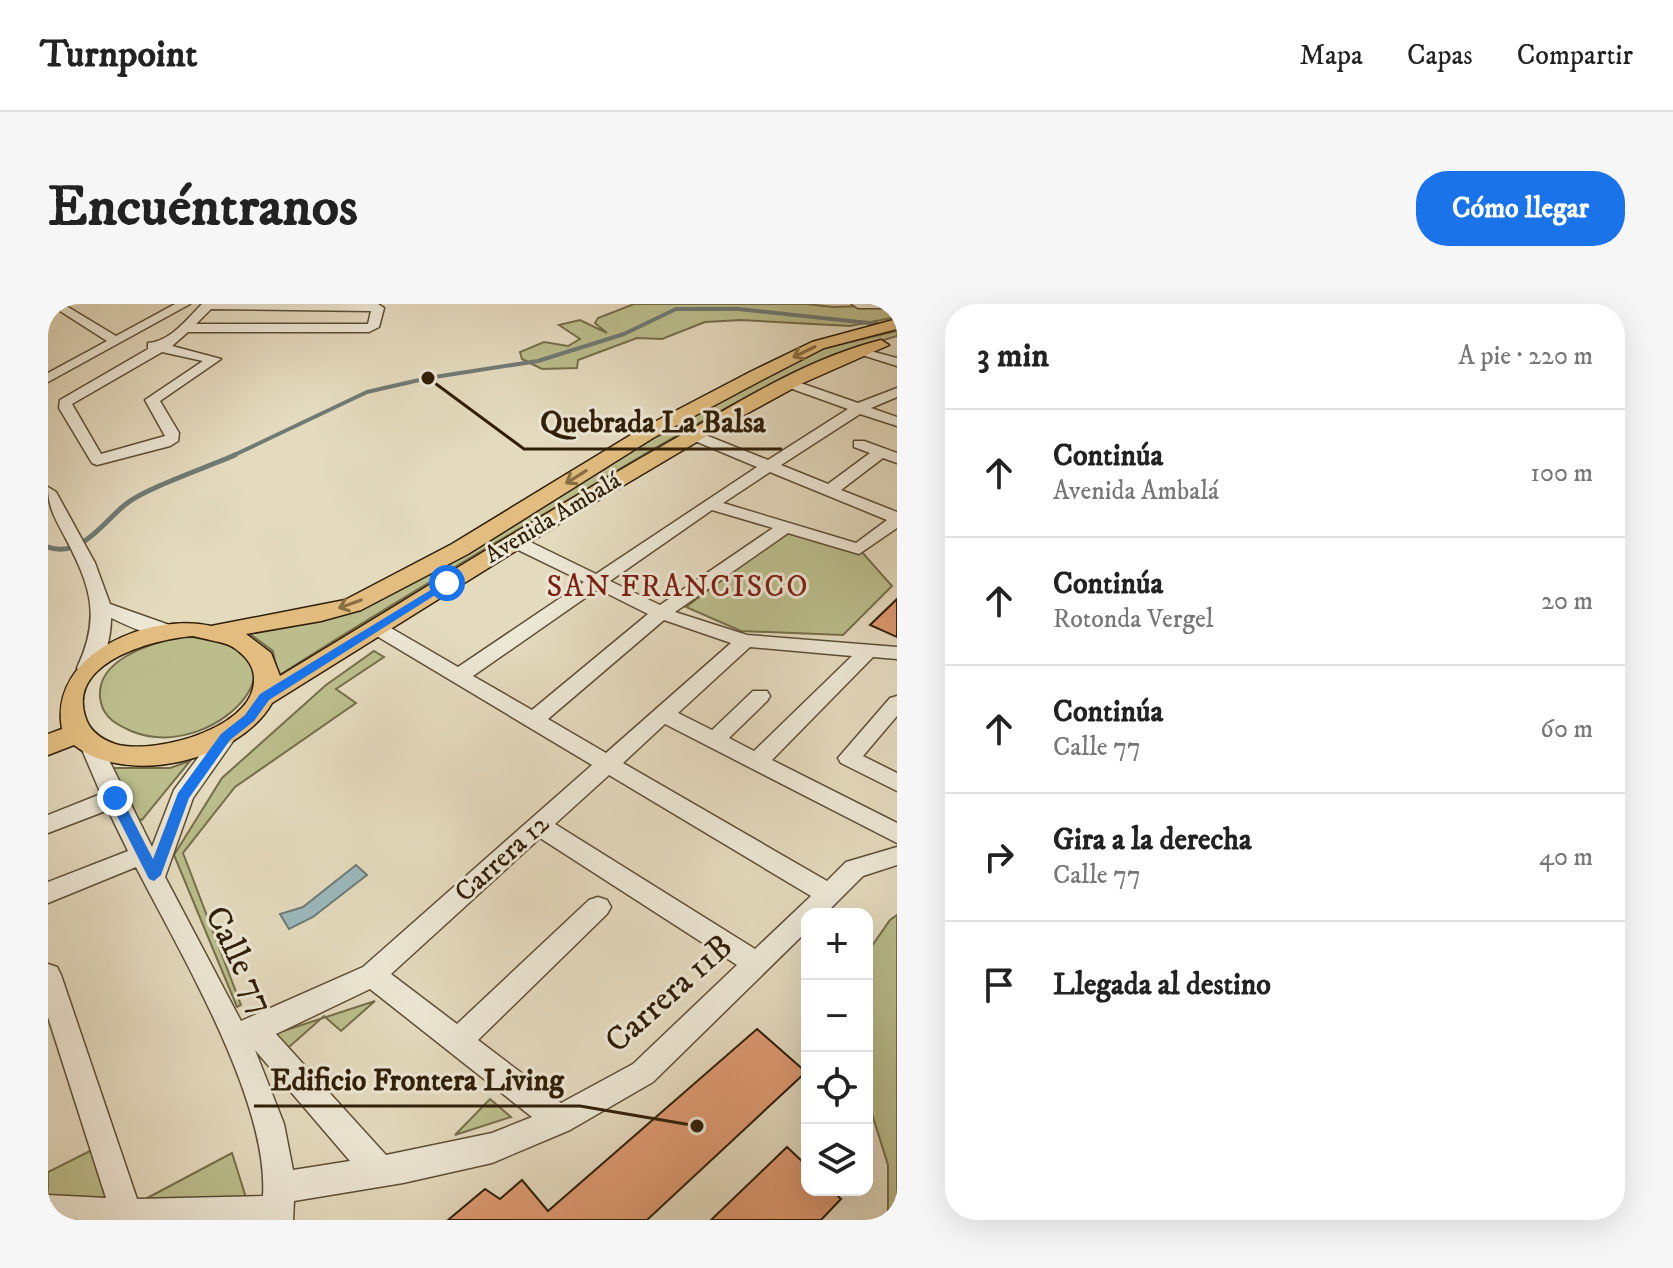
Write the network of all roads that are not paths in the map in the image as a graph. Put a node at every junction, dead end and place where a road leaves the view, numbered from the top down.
1 (55, 304) edge
2 (90, 304) edge
3 (184, 304) edge
4 (858, 304) edge
5 (897, 304) edge
6 (74, 315) junction
7 (188, 328) junction
8 (131, 331) junction
9 (891, 331) edge
10 (152, 335) junction
11 (111, 342) junction
12 (167, 343) junction
13 (138, 345) junction
14 (864, 351) junction
15 (897, 362) edge
16 (48, 378) edge
17 (789, 383) junction
18 (897, 392) edge
19 (859, 408) junction
20 (897, 422) edge
21 (693, 435) junction
22 (859, 444) dead end
23 (890, 455) edge
24 (770, 467) junction
25 (829, 491) junction
26 (49, 497) edge
27 (710, 504) junction
28 (897, 519) edge
29 (782, 530) dead end
30 (514, 541) junction
31 (599, 582) junction
32 (101, 607) junction
33 (661, 613) junction
34 (377, 628) junction
35 (168, 631) junction
36 (216, 632) junction
37 (745, 641) junction
38 (868, 651) junction
39 (897, 653) edge
40 (87, 668) junction
41 (459, 676) junction
42 (760, 696) dead end
43 (264, 697) junction
44 (897, 703) edge
45 (663, 714) junction
46 (533, 720) junction
47 (72, 729) edge
48 (225, 737) junction
49 (714, 740) junction
50 (48, 745) edge
51 (757, 762) junction
52 (607, 764) junction
53 (897, 783) edge
54 (115, 798) junction
55 (48, 824) edge
56 (538, 825) junction
57 (897, 834) edge
58 (897, 856) edge
59 (149, 864) junction
60 (48, 893) edge
61 (827, 893) junction
62 (598, 907) dead end
63 (757, 964) junction
64 (48, 975) edge
65 (372, 975) junction
66 (245, 1033) junction
67 (459, 1040) junction
68 (559, 1120) junction
69 (380, 1172) junction
70 (278, 1207) edge
71 (48, 1211) edge
72 (127, 1215) junction

1 - 6 street
2 - 6 street
3 - 8 street
4 - 5 street
6 - 11 street
7 - 7 street
7 - 12 street
8 - 10 street
8 - 11 street
9 - 14 main road, Avenida Ambalá
9 -> 36 main road, Avenida Ambalá
10 - 12 street
10 - 13 street
11 - 13 street
11 - 16 street
12 - 12 street
12 - 13 street
14 - 15 street
14 - 17 main road, Avenida Ambalá
17 - 19 street
17 - 21 main road, Avenida Ambalá
18 - 19 street
19 - 20 street
19 - 24 street
21 - 24 street
21 - 30 main road, Avenida Ambalá
22 - 23 street
23 - 25 street
24 - 25 street
24 - 27 street
25 - 28 street
26 - 32 street
27 - 28 street
27 - 31 street
29 - 33 street
30 - 31 street
30 - 34 main road, Avenida Ambalá
31 - 33 street
31 - 41 street
32 - 35 street
32 - 40 street
33 - 37 street
33 - 46 street
34 - 41 street
34 - 43 main road, Avenida Ambalá
35 - 36 main road
35 - 40 main road
36 - 43 main road
37 - 38 street
37 - 45 street, Carrera 12
38 - 39 street
38 - 51 street
40 - 47 main road
41 - 46 street
42 - 49 street
43 - 48 main road
44 - 53 street
45 - 49 street
45 - 52 street, Carrera 12
46 - 52 street
47 - 48 main road
47 - 50 main road
47 - 54 street, Calle 77
48 - 59 street
49 - 51 street
51 - 57 street
52 - 56 street, Carrera 12
52 - 61 street
54 - 55 street
54 - 59 street, Calle 77
56 - 63 street
56 - 65 street, Carrera 12
58 - 61 street, Carrera 11B
59 - 60 street
59 - 66 street, Calle 77
61 - 63 street, Carrera 11B
62 - 67 street
63 - 68 street, Carrera 11B
64 - 72 street
65 - 66 street, Carrera 12
65 - 67 street
66 - 69 street
66 - 70 street, Calle 77
67 - 68 street
68 - 69 street, Carrera 11B
69 - 70 street, Carrera 11B
70 - 72 street, Carrera 11B
71 - 72 street, Carrera 11B

